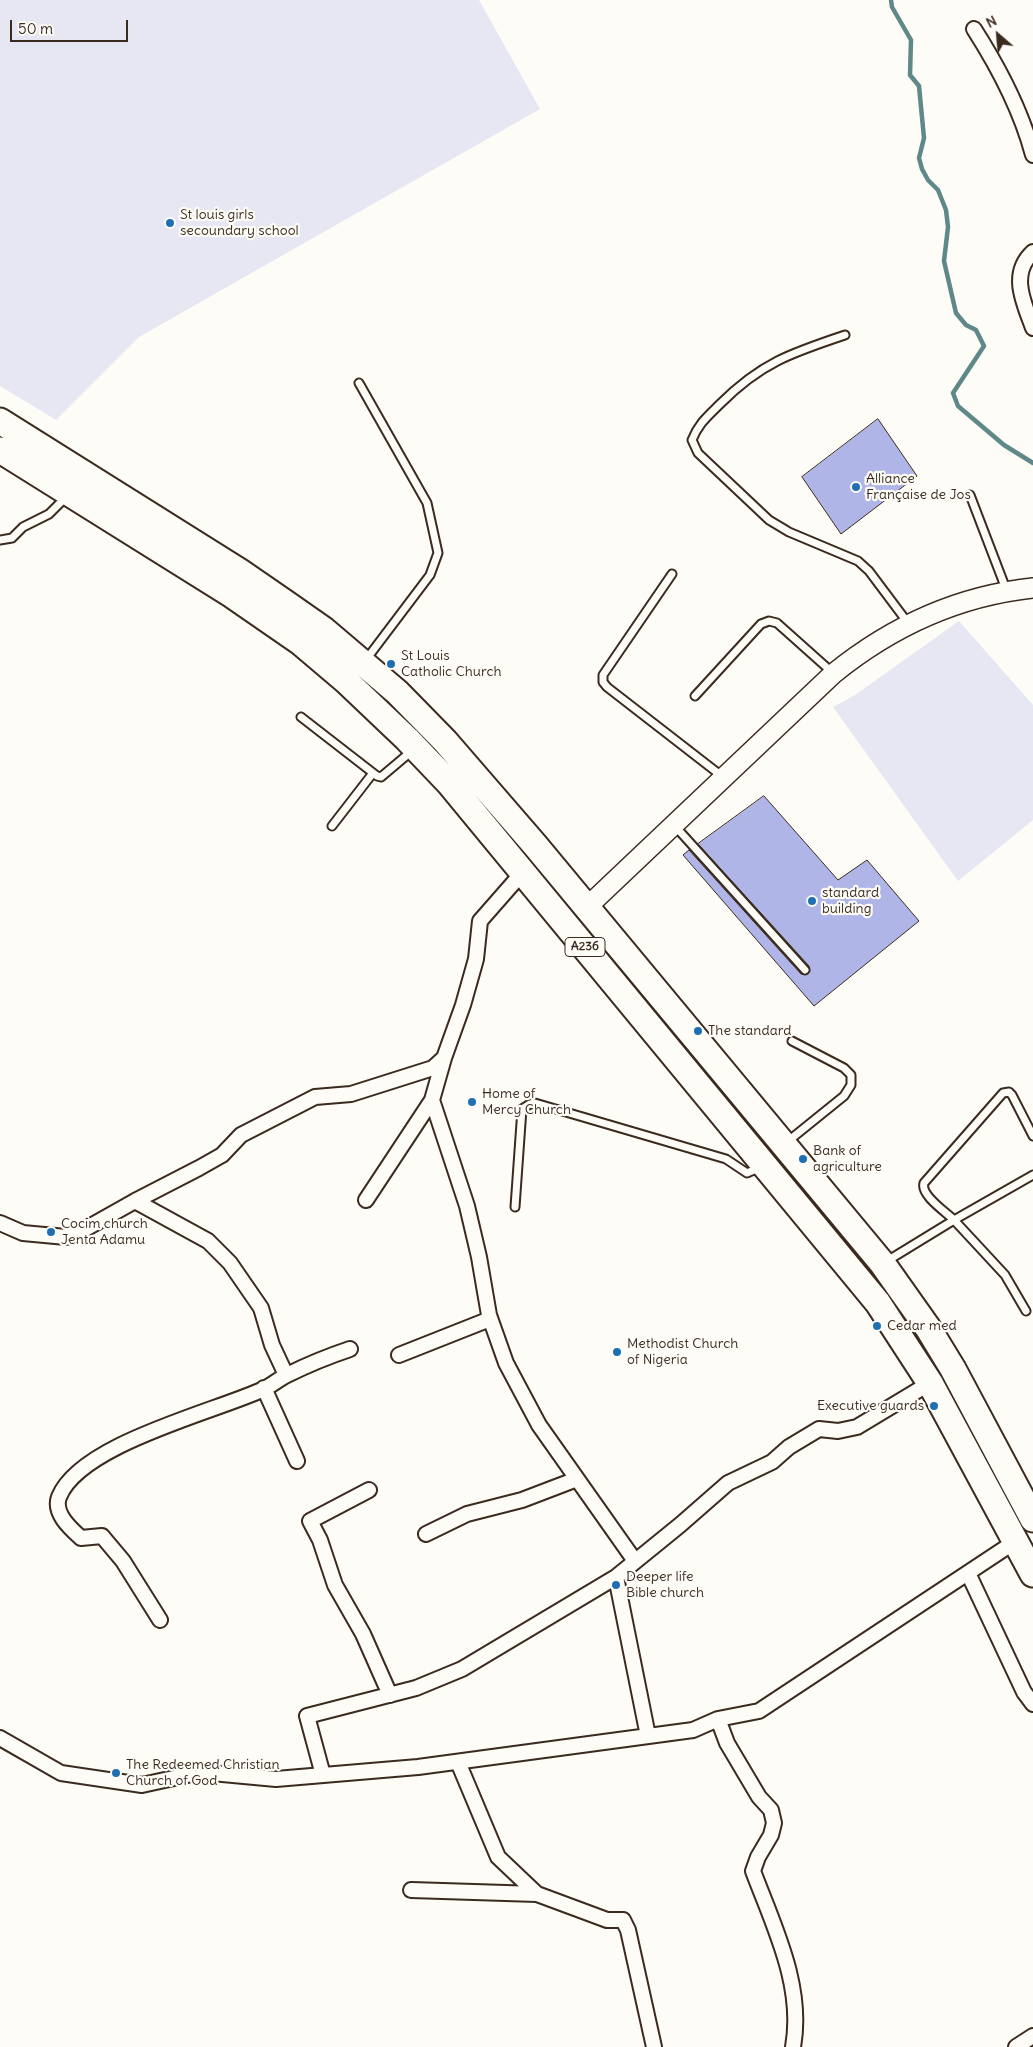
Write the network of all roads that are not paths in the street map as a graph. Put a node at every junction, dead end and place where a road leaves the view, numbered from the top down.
1 (974, 29) dead end
2 (1033, 155) edge
3 (1033, 252) edge
4 (1033, 328) edge
5 (845, 335) dead end
6 (359, 383) dead end
7 (0, 421) edge
8 (0, 450) edge
9 (70, 494) junction
10 (970, 495) dead end
11 (0, 540) edge
12 (672, 574) dead end
13 (1033, 588) edge
14 (1007, 592) junction
15 (908, 623) junction
16 (354, 672) junction
17 (833, 674) junction
18 (695, 696) dead end
19 (301, 717) dead end
20 (415, 748) junction
21 (373, 773) junction
22 (724, 778) junction
23 (674, 825) junction
24 (332, 826) dead end
25 (522, 872) junction
26 (586, 908) junction
27 (805, 970) dead end
28 (792, 1041) dead end
29 (444, 1058) junction
30 (432, 1100) junction
31 (1033, 1136) edge
32 (785, 1144) junction
33 (764, 1163) junction
34 (1033, 1175) edge
35 (366, 1200) dead end
36 (135, 1201) junction
37 (515, 1207) dead end
38 (954, 1220) junction
39 (0, 1223) edge
40 (882, 1264) junction
41 (901, 1288) junction
42 (878, 1303) junction
43 (1026, 1311) dead end
44 (490, 1319) junction
45 (350, 1348) dead end
46 (399, 1356) dead end
47 (286, 1375) junction
48 (930, 1384) junction
49 (264, 1388) junction
50 (297, 1461) dead end
51 (577, 1479) junction
52 (369, 1490) dead end
53 (1033, 1519) edge
54 (426, 1534) dead end
55 (1016, 1542) junction
56 (635, 1561) junction
57 (968, 1574) junction
58 (1033, 1574) edge
59 (616, 1577) junction
60 (160, 1620) dead end
61 (390, 1695) junction
62 (1033, 1704) edge
63 (718, 1719) junction
64 (648, 1736) junction
65 (0, 1738) edge
66 (458, 1762) junction
67 (323, 1775) junction
68 (411, 1890) dead end
69 (537, 1894) junction
70 (1033, 2036) edge
71 (654, 2047) edge
72 (793, 2047) edge
73 (1016, 2047) edge

1 - 2 street
3 - 4 street
5 - 15 lane
6 - 16 lane
7 - 16 highway, A236
8 - 9 highway, A236
9 - 11 lane
9 - 16 highway, A236
10 - 14 lane
12 - 22 lane
13 - 14 street
14 - 15 street
15 - 17 street
16 - 20 highway, A236
16 - 26 highway, A236
17 - 18 lane
17 - 22 street
19 - 21 lane
20 - 21 lane
20 - 25 highway, A236
21 - 24 lane
22 - 23 street
23 - 26 street
23 - 27 lane
25 - 29 street
25 - 33 highway, A236
26 - 32 highway, A236
28 - 32 lane
29 - 30 street
29 - 36 street
30 - 35 street
30 - 44 street
31 - 38 lane
32 - 33 highway
32 - 40 highway, A236
33 - 37 lane
33 - 42 highway, A236
34 - 38 lane
36 - 39 street
36 - 47 street
38 - 40 lane
38 - 43 lane
40 - 41 highway, A236
41 - 42 highway
41 - 53 highway, A236
42 - 48 highway, A236
44 - 46 street
44 - 51 street
45 - 47 street
47 - 49 street
48 - 55 highway, A236
48 - 56 street
49 - 50 street
49 - 60 street
51 - 54 street
51 - 56 street
52 - 61 street
55 - 57 street
55 - 58 highway, A236
56 - 59 street
57 - 62 street
57 - 63 street
59 - 61 street
59 - 64 street
61 - 67 street
63 - 64 street
63 - 72 street
64 - 66 street
65 - 67 street
66 - 67 street
66 - 69 street
68 - 69 street
69 - 71 street
70 - 73 street

